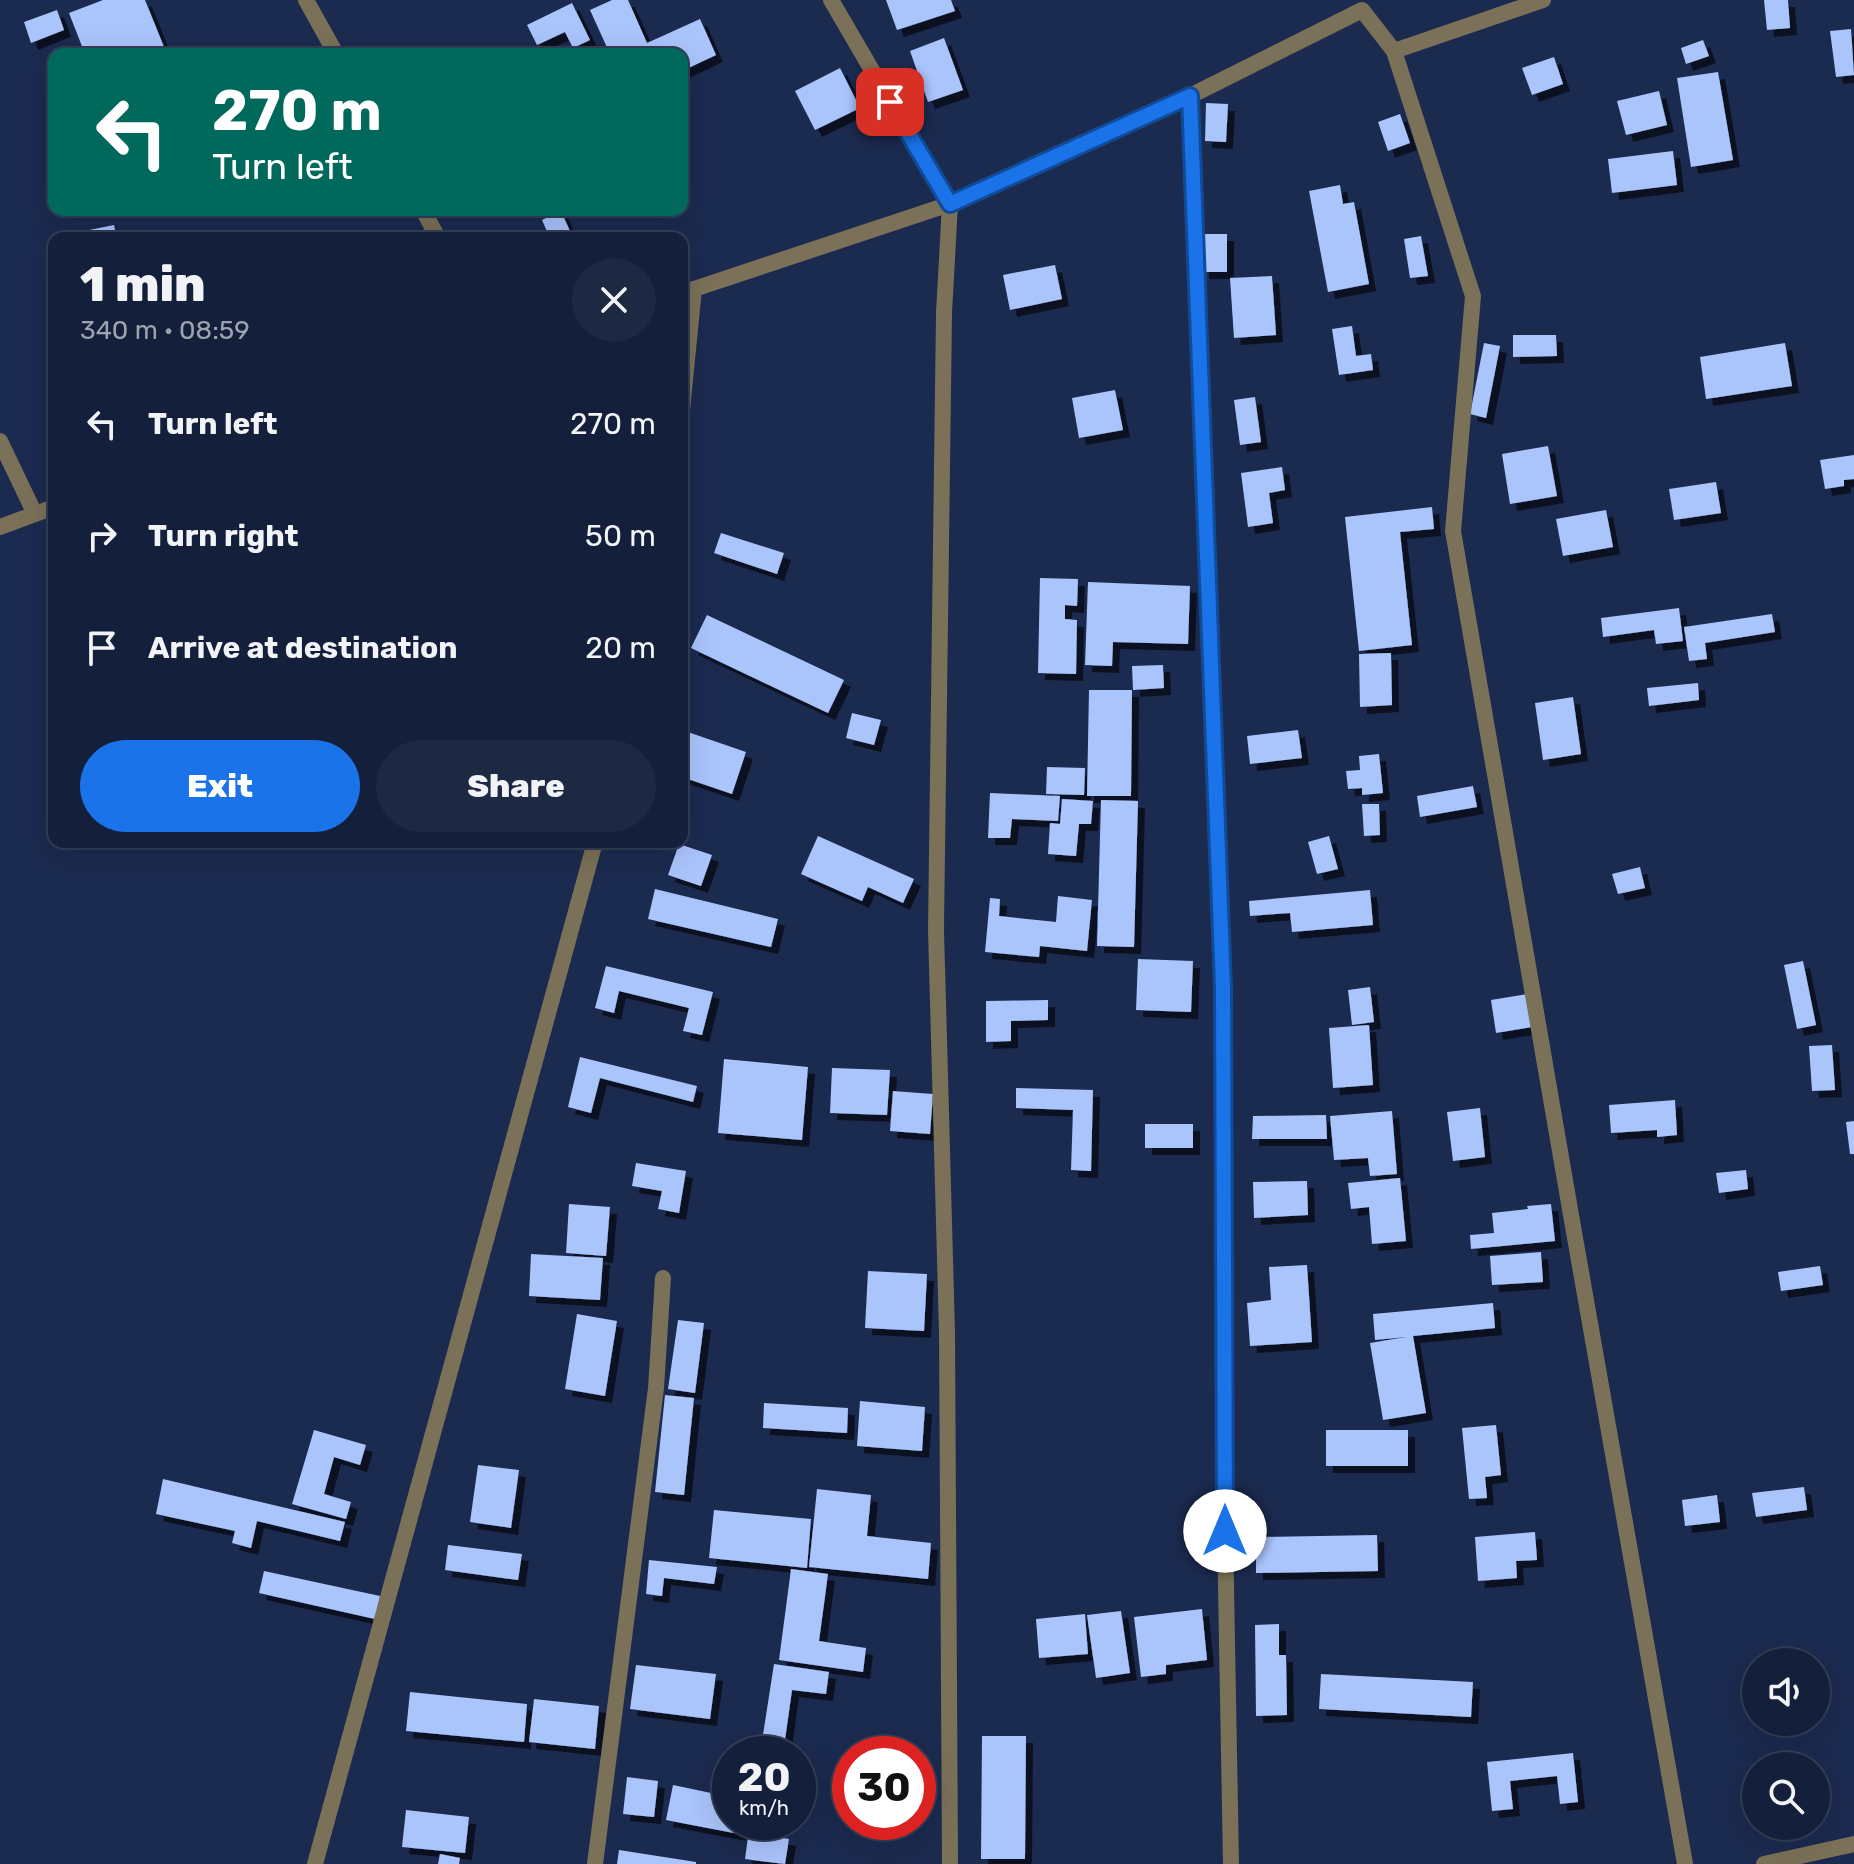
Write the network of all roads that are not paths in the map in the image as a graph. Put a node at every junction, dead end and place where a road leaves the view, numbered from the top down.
1 (306, 0) edge
2 (831, 0) edge
3 (1543, 0) edge
4 (1359, 5) edge
5 (333, 48) edge
6 (1394, 51) junction
7 (1190, 96) junction
8 (950, 204) junction
9 (688, 291) edge
10 (0, 441) edge
11 (48, 509) edge
12 (35, 514) junction
13 (0, 527) edge
14 (593, 848) edge
15 (663, 1278) dead end
16 (1854, 1844) edge
17 (315, 1864) edge
18 (595, 1864) edge
19 (950, 1864) edge
20 (1231, 1864) edge
21 (1685, 1864) edge
22 (1764, 1864) edge

1 - 5 street
2 - 8 street
3 - 6 street
4 - 6 street
4 - 7 street
6 - 21 street
7 - 8 street
7 - 20 street
8 - 9 street
8 - 19 street
10 - 12 street
11 - 12 street
12 - 13 street
14 - 17 street
15 - 18 street
16 - 22 street

